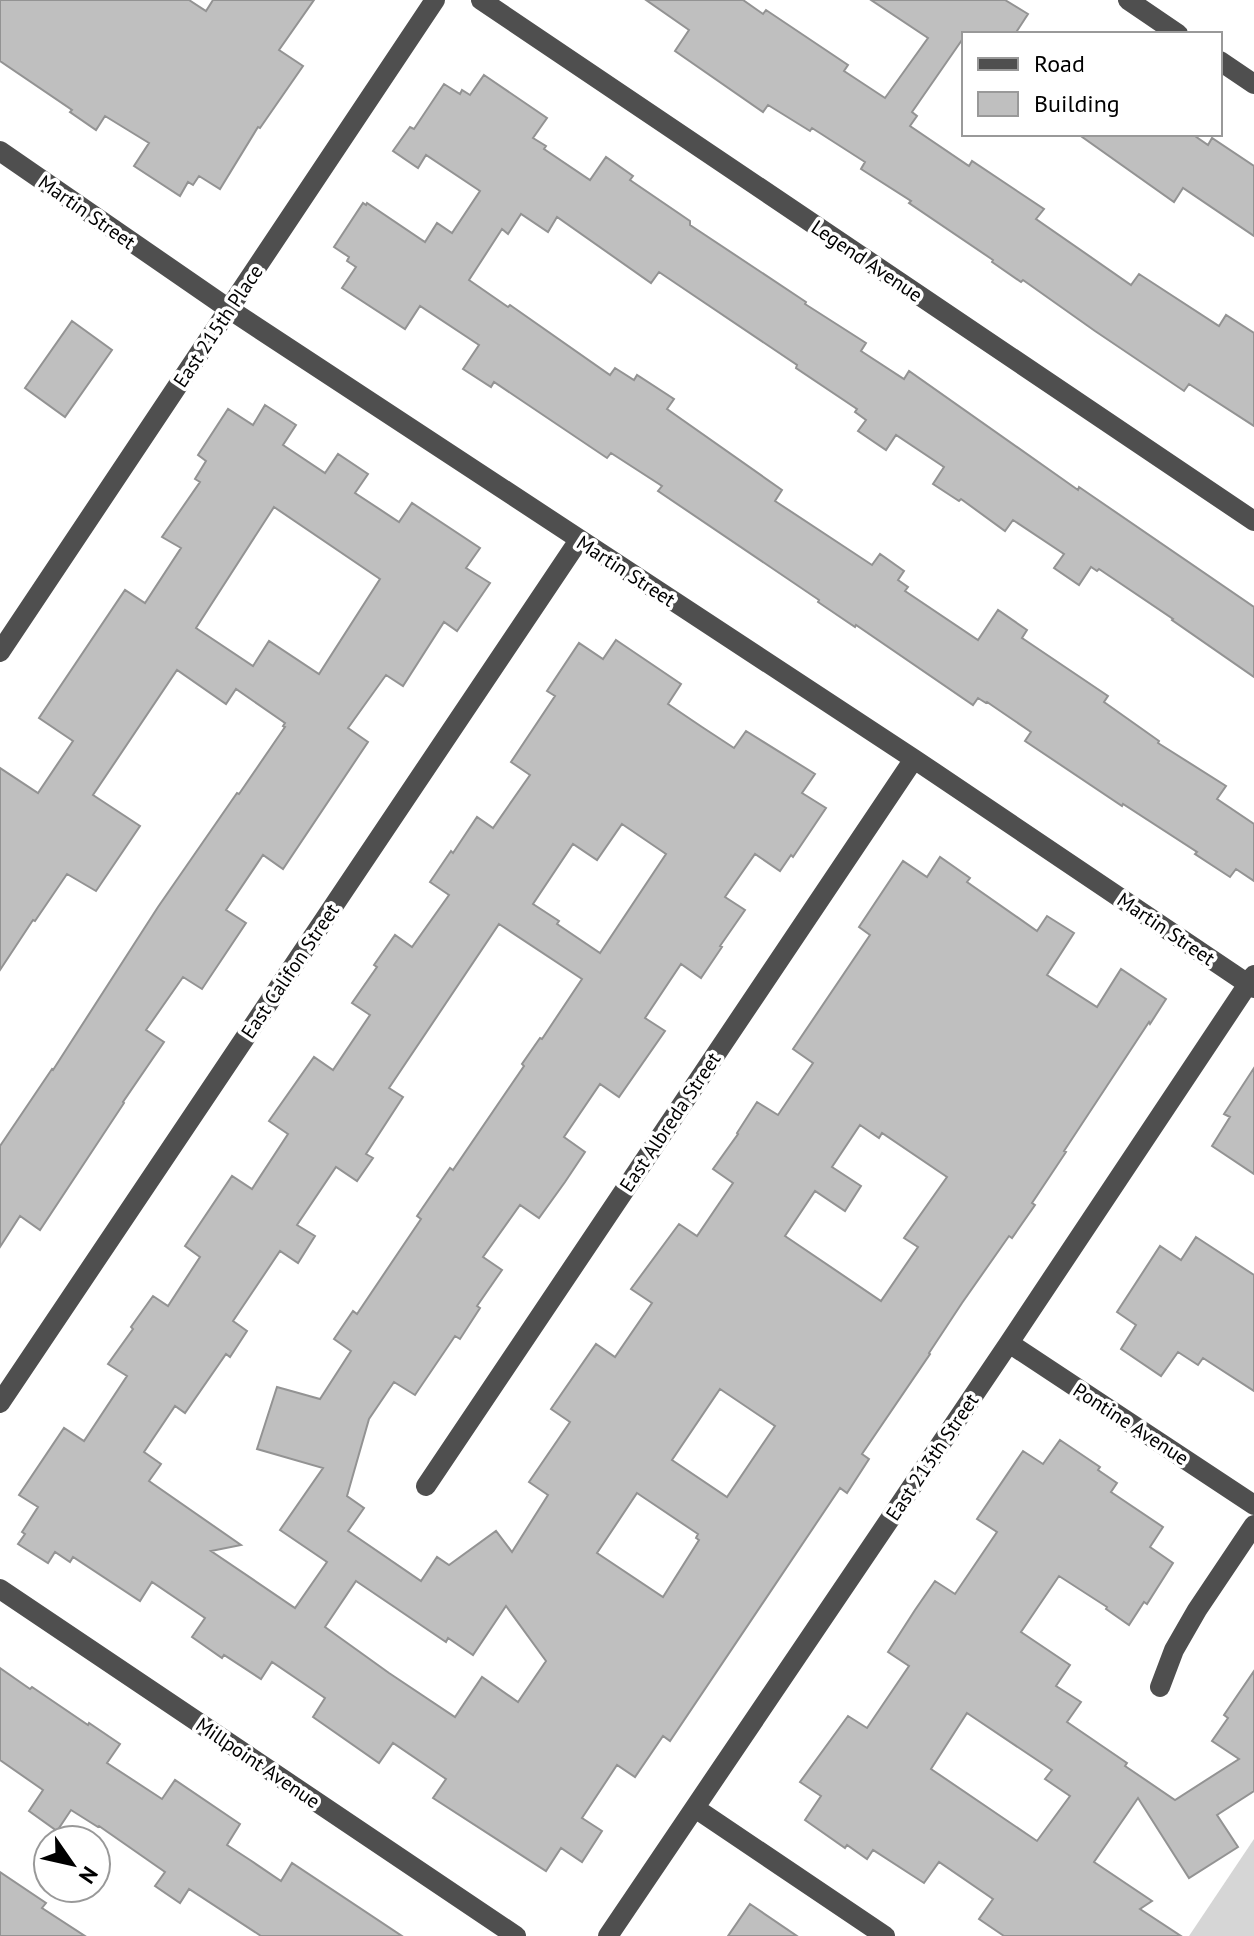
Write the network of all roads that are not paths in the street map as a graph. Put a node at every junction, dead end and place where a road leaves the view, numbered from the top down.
1 (435, 0) edge
2 (481, 0) edge
3 (1128, 0) edge
4 (1175, 32) edge
5 (1222, 62) edge
6 (1254, 84) edge
7 (0, 151) edge
8 (229, 309) junction
9 (1254, 521) edge
10 (579, 540) junction
11 (0, 652) edge
12 (914, 759) junction
13 (1252, 983) edge
14 (1009, 1343) junction
15 (0, 1403) edge
16 (426, 1486) dead end
17 (1254, 1505) edge
18 (1254, 1525) edge
19 (0, 1589) edge
20 (1160, 1687) dead end
21 (695, 1808) junction
22 (516, 1936) edge
23 (608, 1936) edge
24 (885, 1936) edge

1 - 8 street, East 215th Place
2 - 9 street, Legend Avenue
3 - 4 street
5 - 6 street
7 - 8 street, Martin Street
8 - 10 street, Martin Street
8 - 11 street, East 215th Place
10 - 12 street, Martin Street
10 - 15 street, East Califon Street
12 - 13 street, Martin Street
12 - 16 street, East Albreda Street
13 - 14 street, East 213th Street
14 - 17 street, Pontine Avenue
14 - 21 street, East 213th Street
18 - 20 street
19 - 22 street, Millpoint Avenue
21 - 23 street, East 213th Street
21 - 24 street

